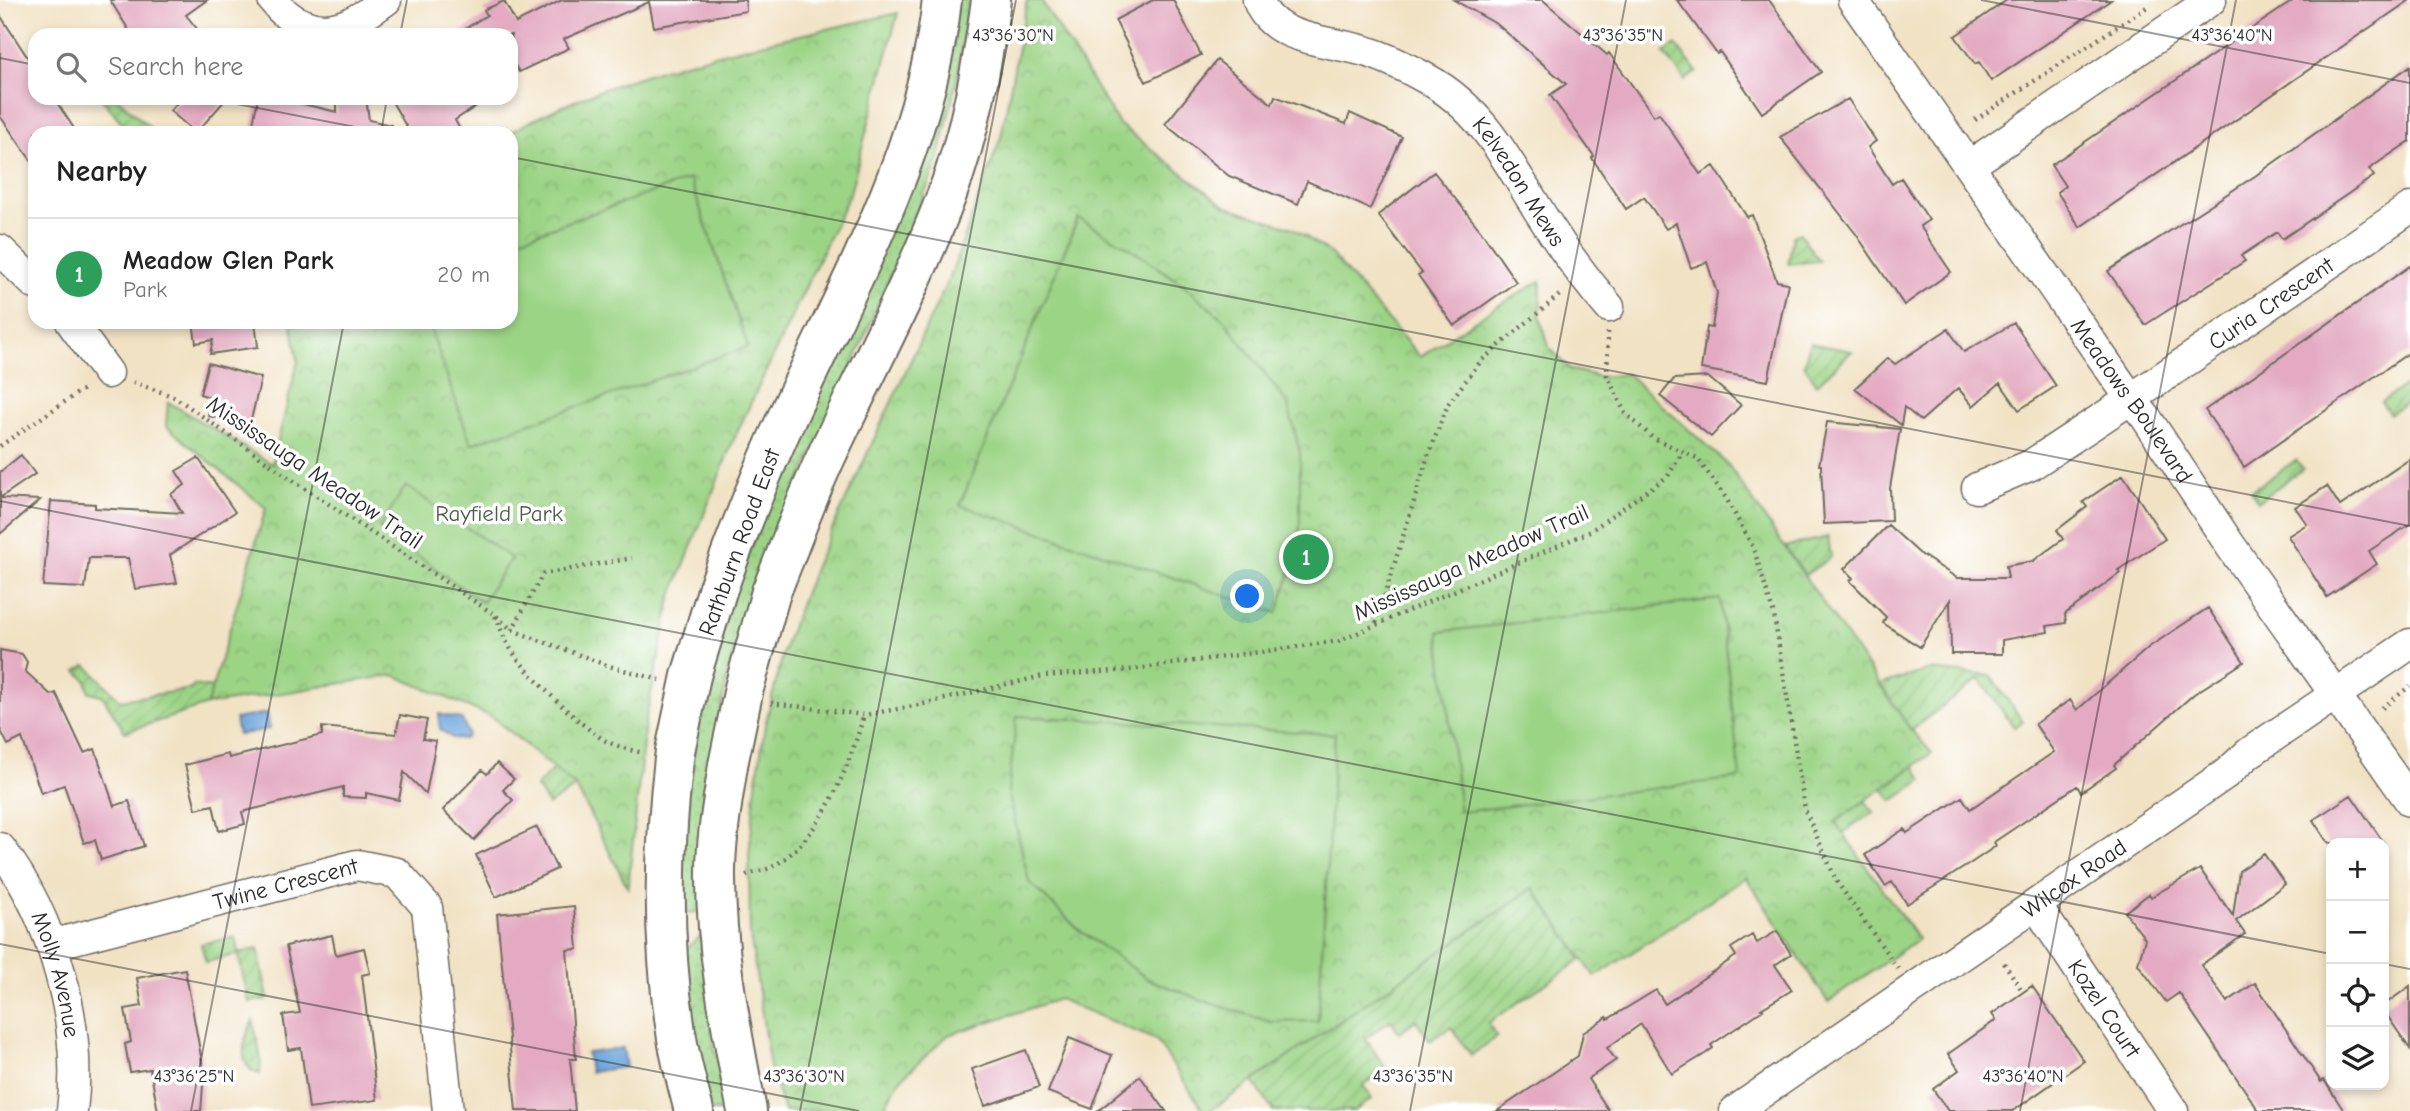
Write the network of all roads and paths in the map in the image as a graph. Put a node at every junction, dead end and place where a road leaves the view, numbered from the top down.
1 (273, 0) edge
2 (386, 0) edge
3 (942, 0) edge
4 (991, 0) edge
5 (1258, 0) edge
6 (1853, 0) edge
7 (2211, 0) edge
8 (2149, 6) dead end
9 (1975, 120) dead end
10 (1969, 166) junction
11 (2410, 208) edge
12 (0, 250) edge
13 (1583, 276) junction
14 (28, 277) edge
15 (1609, 307) joint
16 (76, 329) edge
17 (108, 373) junction
18 (2131, 399) junction
19 (0, 446) edge
20 (1682, 453) junction
21 (1977, 488) dead end
22 (632, 558) dead end
23 (1377, 623) junction
24 (512, 629) dead end
25 (2410, 644) edge
26 (2410, 686) edge
27 (2335, 694) junction
28 (2382, 708) dead end
29 (662, 753) junction
30 (2410, 801) edge
31 (0, 848) edge
32 (742, 876) dead end
33 (2036, 905) junction
34 (51, 945) junction
35 (2004, 963) dead end
36 (1912, 989) junction
37 (2023, 992) dead end
38 (72, 1111) edge
39 (448, 1111) edge
40 (694, 1111) edge
41 (747, 1111) edge
42 (1735, 1111) edge
43 (2174, 1111) edge

1 - 2 street
3 - 29 street, Rathburn Road East, bridge
4 - 41 street, Rathburn Road East, bridge
5 - 13 street, Kelvedon Mews
6 - 10 street, Meadows Boulevard
7 - 10 street
8 - 9 path
10 - 18 street, Meadows Boulevard
11 - 18 street, Curia Crescent
12 - 14 street
13 - 15 street, Kelvedon Mews
13 - 23 path
15 - 20 path
16 - 17 street
17 - 19 path
17 - 29 path, Mississauga Meadow Trail
18 - 21 street, Curia Crescent
18 - 27 street, Meadows Boulevard
20 - 23 path, Mississauga Meadow Trail
20 - 36 path
22 - 24 path
23 - 32 path, Mississauga Meadow Trail
25 - 27 street, Wilcox Road
26 - 28 path
27 - 30 street, Meadows Boulevard
27 - 33 street, Wilcox Road
29 - 40 street, Rathburn Road East
31 - 34 street, Molly Avenue
33 - 36 street, Wilcox Road
33 - 43 street, Kozel Court
34 - 38 street, Molly Avenue
34 - 39 street, Twine Crescent
35 - 37 path
36 - 42 street, Wilcox Road

